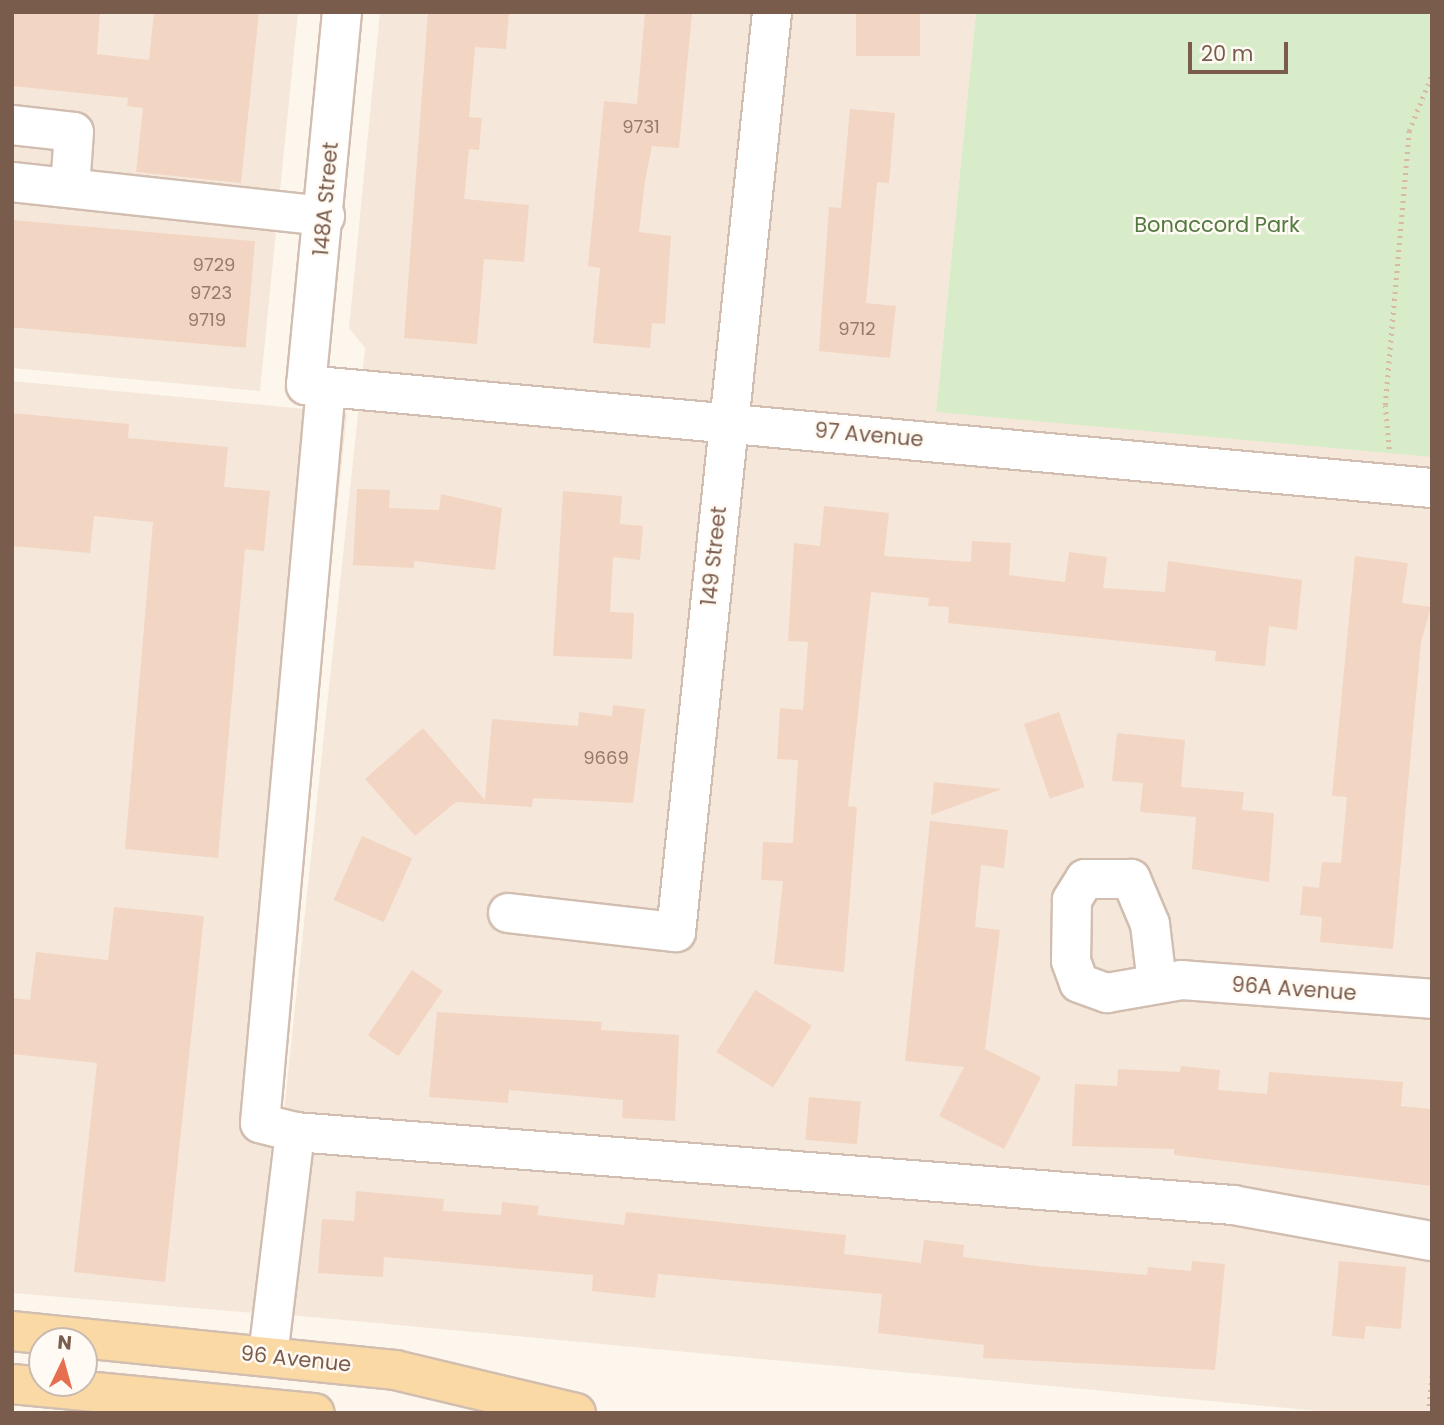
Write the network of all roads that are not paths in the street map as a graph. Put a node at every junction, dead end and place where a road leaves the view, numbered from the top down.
1 (342, 12) edge
2 (772, 12) edge
3 (12, 125) edge
4 (12, 182) edge
5 (70, 188) junction
6 (325, 216) junction
7 (316, 386) junction
8 (728, 422) junction
9 (1432, 488) edge
10 (508, 913) dead end
11 (1157, 983) dead end
12 (1432, 999) edge
13 (295, 1132) junction
14 (1432, 1241) edge
15 (12, 1331) edge
16 (268, 1356) junction
17 (12, 1384) edge
18 (316, 1413) edge
19 (576, 1413) edge

1 - 6 street, 148A Street
2 - 8 street, 149 Street
3 - 5 street
4 - 5 street
5 - 6 street
6 - 7 street, 148A Street
7 - 8 street, 97 Avenue
7 - 13 street, 148A Street
8 - 9 street, 97 Avenue
8 - 10 street, 149 Street
11 - 12 street, 96A Avenue
13 - 14 street
13 - 16 street
15 - 16 main road, 96 Avenue
16 - 19 main road, 96 Avenue
17 - 18 main road

